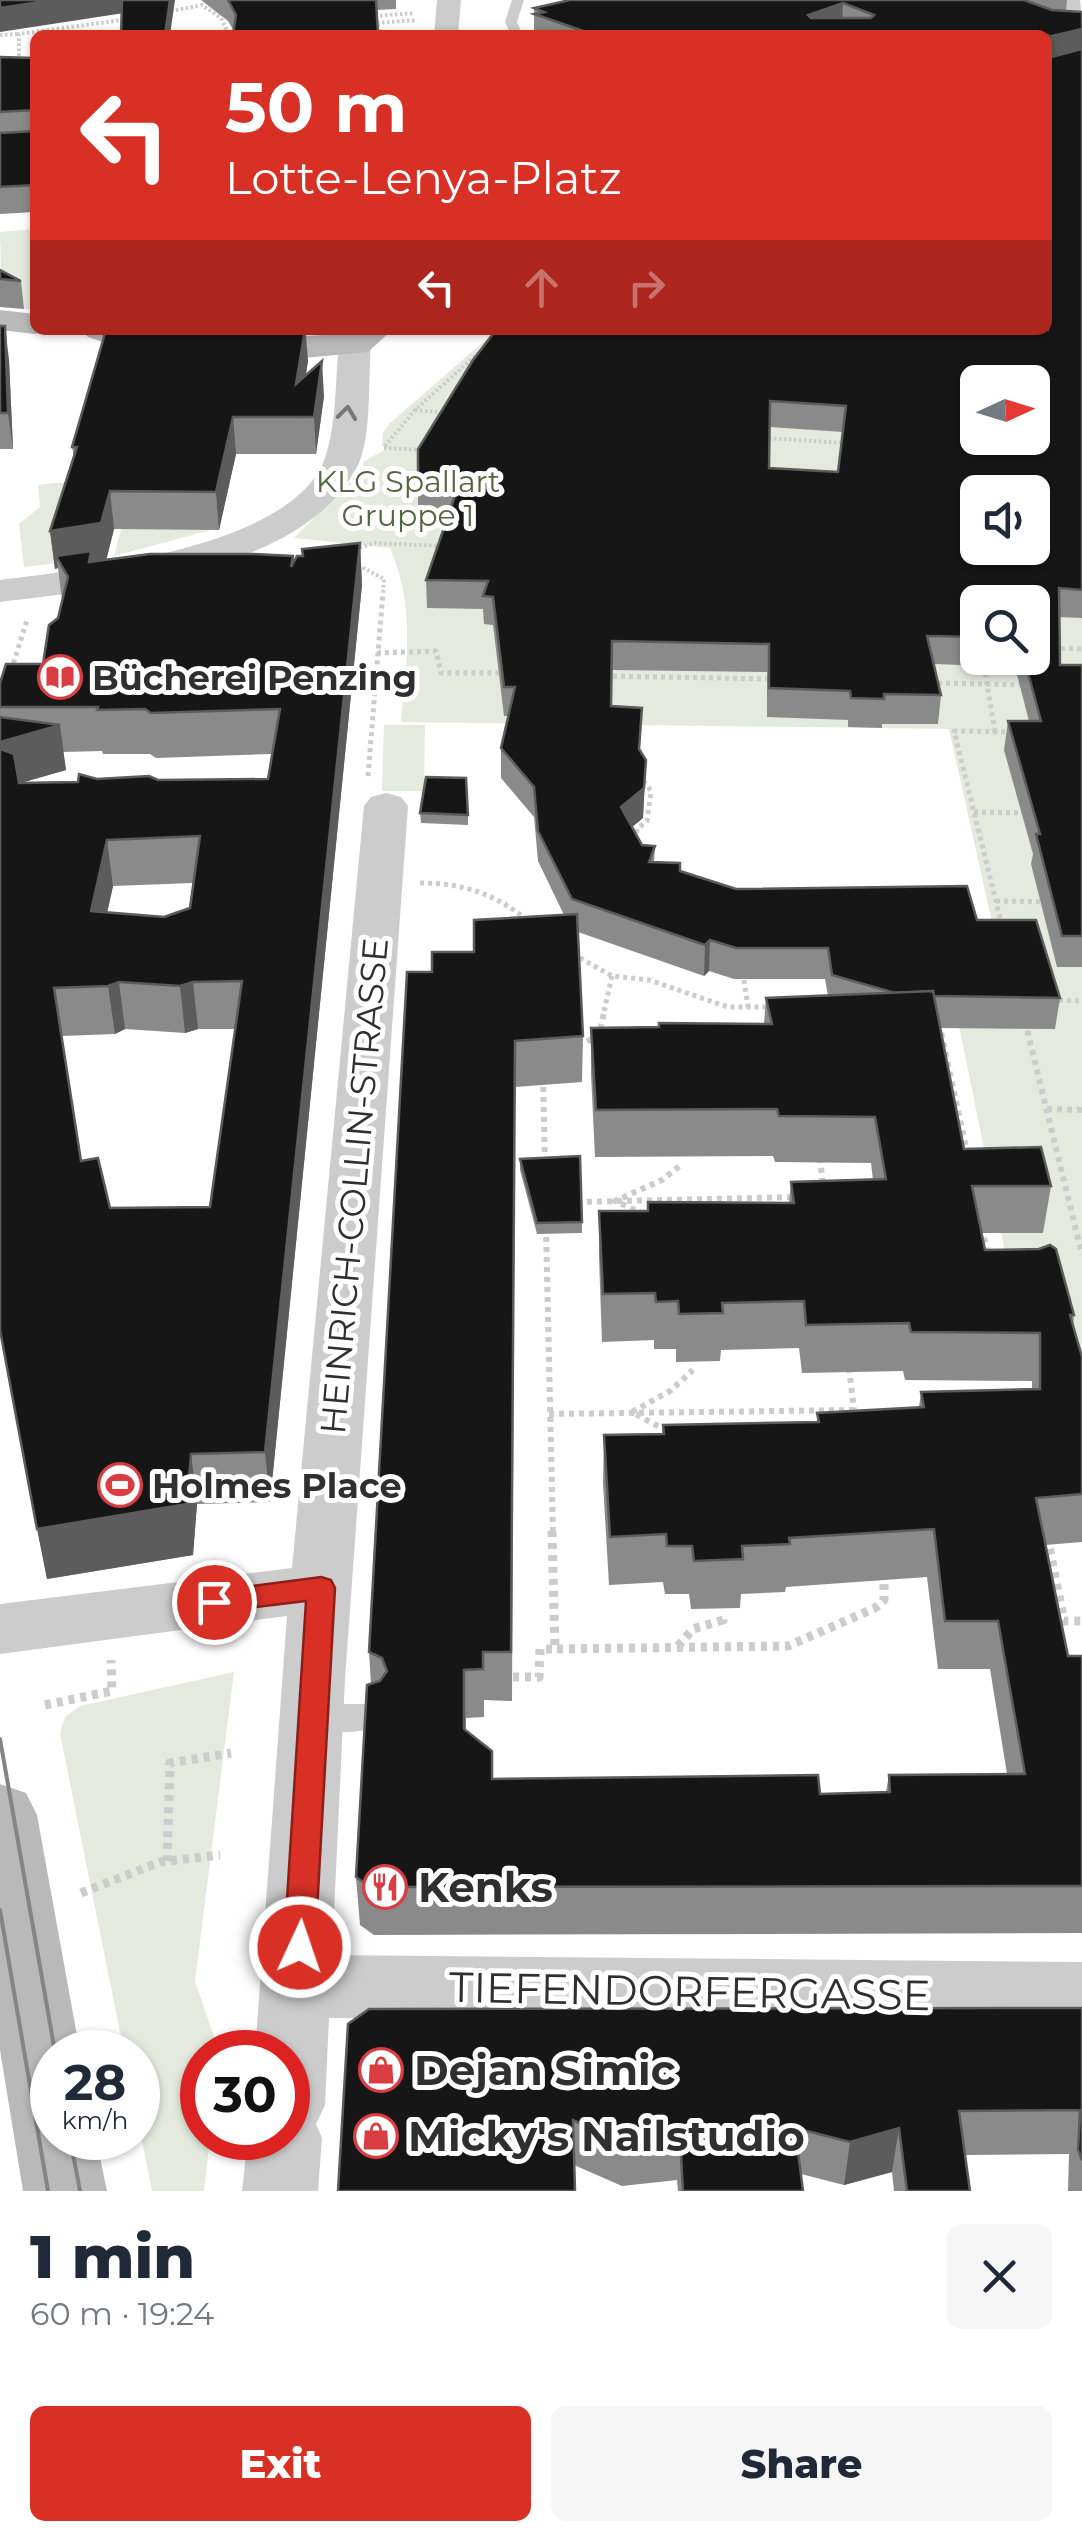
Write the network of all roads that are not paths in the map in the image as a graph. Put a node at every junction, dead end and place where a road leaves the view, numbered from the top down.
1 (449, 0) edge
2 (518, 0) edge
3 (1064, 0) edge
4 (1079, 21) edge
5 (446, 30) edge
6 (515, 30) edge
7 (0, 320) edge
8 (30, 323) edge
9 (153, 335) edge
10 (364, 337) edge
11 (16, 598) edge
12 (386, 806) road end
13 (321, 1588) junction
14 (0, 1629) edge
15 (0, 1815) edge
16 (298, 1986) junction
17 (1082, 1994) edge
18 (37, 2030) edge
19 (294, 2030) edge
20 (60, 2160) edge
21 (283, 2160) edge
22 (65, 2191) edge
23 (280, 2191) edge

1 - 5 street
2 - 6 lane
3 - 4 street
7 - 8 street
9 - 10 street
11 -> 10 street
12 - 13 street, HEINRICH-COLLIN-STRASSE
13 - 14 street
13 - 16 street, HEINRICH-COLLIN-STRASSE
15 - 18 street
16 - 17 street, TIEFENDORFERGASSE
16 - 19 street, HEINRICH-COLLIN-STRASSE
20 - 22 street
21 - 23 street

